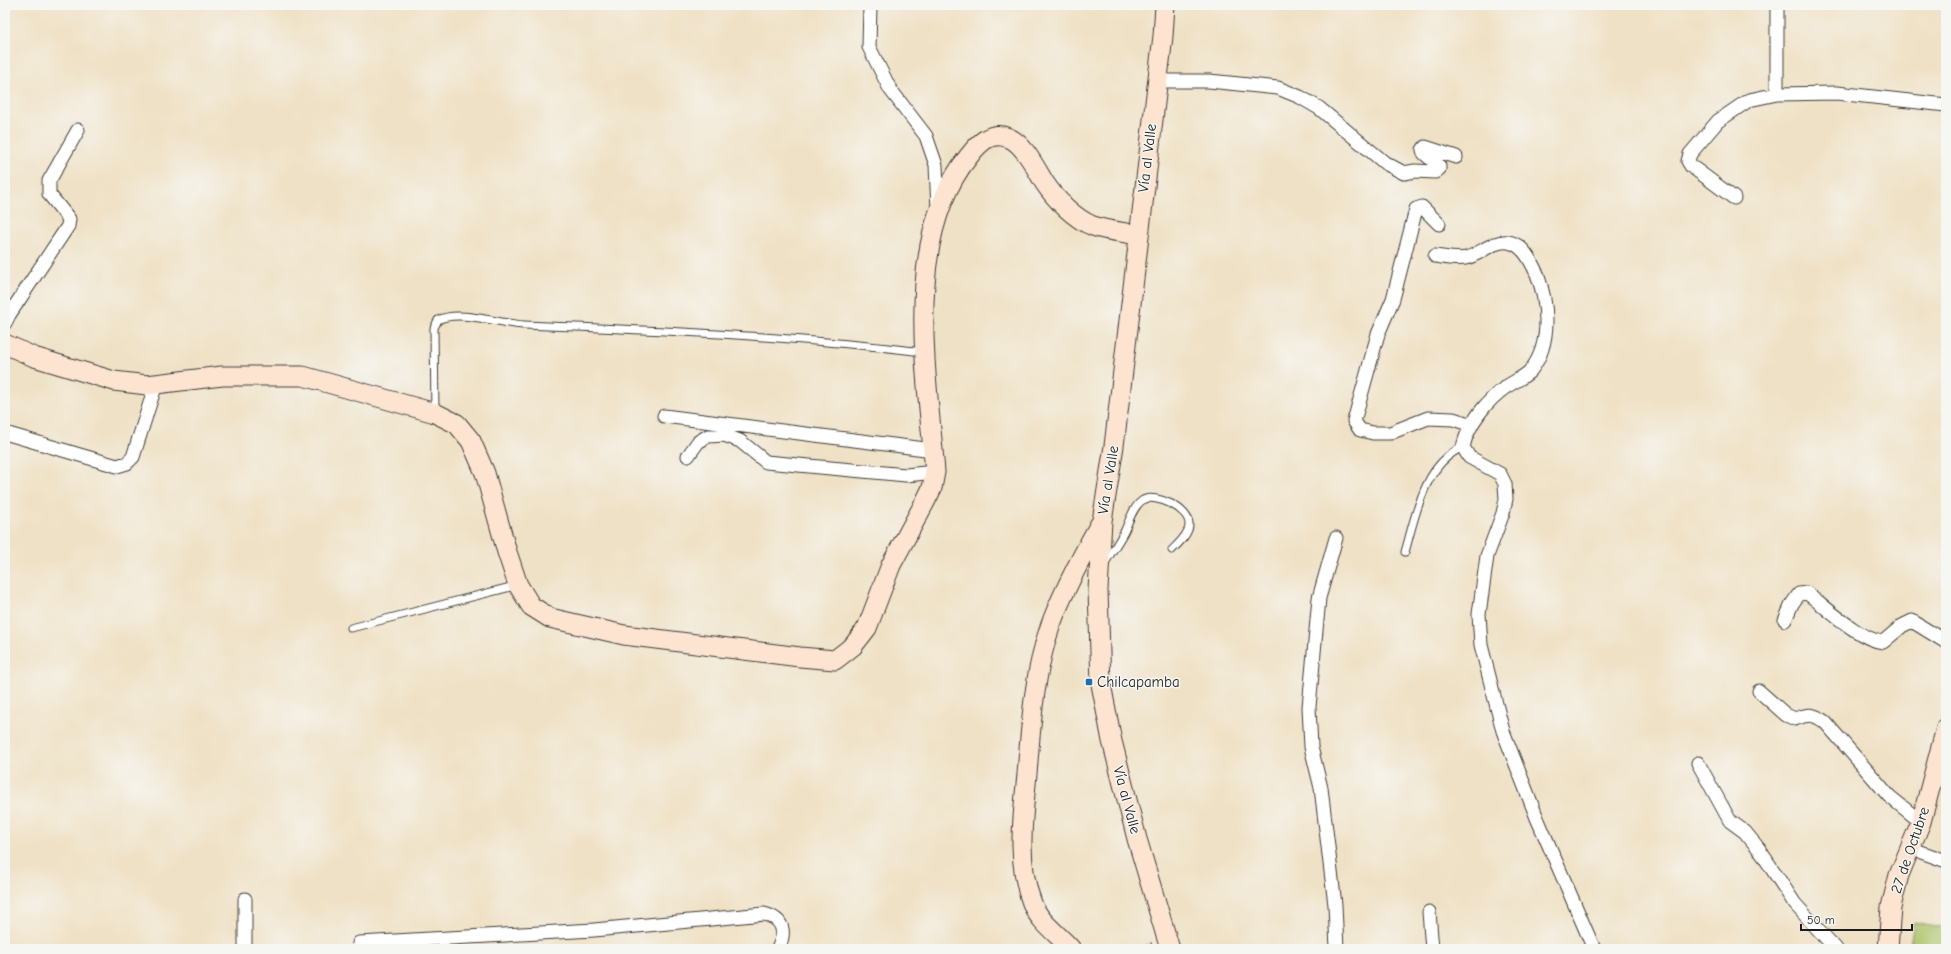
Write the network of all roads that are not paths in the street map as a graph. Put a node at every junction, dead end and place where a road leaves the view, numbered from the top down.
1 (870, 5) edge
2 (1165, 5) edge
3 (1777, 5) edge
4 (1157, 81) junction
5 (1777, 94) junction
6 (1946, 105) edge
7 (78, 130) dead end
8 (1456, 157) dead end
9 (1734, 198) dead end
10 (938, 213) junction
11 (1439, 224) dead end
12 (1138, 235) junction
13 (1435, 256) dead end
14 (5, 323) edge
15 (5, 344) edge
16 (925, 352) junction
17 (156, 384) junction
18 (435, 413) junction
19 (664, 416) dead end
20 (1472, 425) junction
21 (5, 433) edge
22 (1463, 447) junction
23 (933, 450) junction
24 (688, 456) dead end
25 (935, 472) junction
26 (1102, 521) junction
27 (1336, 538) dead end
28 (1172, 550) dead end
29 (1404, 552) dead end
30 (1099, 572) junction
31 (518, 585) junction
32 (1785, 620) dead end
33 (351, 628) dead end
34 (1946, 642) edge
35 (1759, 691) dead end
36 (1946, 728) edge
37 (1698, 763) dead end
38 (1921, 822) junction
39 (1910, 848) junction
40 (1946, 861) edge
41 (245, 899) dead end
42 (1429, 912) dead end
43 (359, 943) dead end
44 (245, 949) edge
45 (778, 949) edge
46 (1070, 949) edge
47 (1170, 949) edge
48 (1337, 949) edge
49 (1432, 949) edge
50 (1594, 949) edge
51 (1836, 949) edge
52 (1888, 949) edge

1 - 10 street
2 - 4 street, Vía al Valle
3 - 5 street
4 - 8 street
4 - 12 street, Vía al Valle
5 - 6 street
5 - 9 street
7 - 14 street
10 - 12 street
10 - 16 street
11 - 20 street
12 - 26 street, Vía al Valle
13 - 20 street
15 - 17 street
16 - 18 lane
16 - 23 street
17 - 18 street
17 - 21 street
18 - 31 street
19 - 23 street
20 - 22 street
22 - 29 lane
22 - 50 street
23 - 25 street
24 - 25 street
25 - 31 street
26 - 30 street, Vía al Valle
26 - 46 street
27 - 48 street
28 - 30 lane
30 - 47 street, Vía al Valle
31 - 33 lane
32 - 34 street
35 - 38 street
36 - 38 street, 27 de Octubre
37 - 51 street
38 - 39 street, 27 de Octubre
39 - 40 street
39 - 52 street, 27 de Octubre
41 - 44 street
42 - 49 street
43 - 45 street

